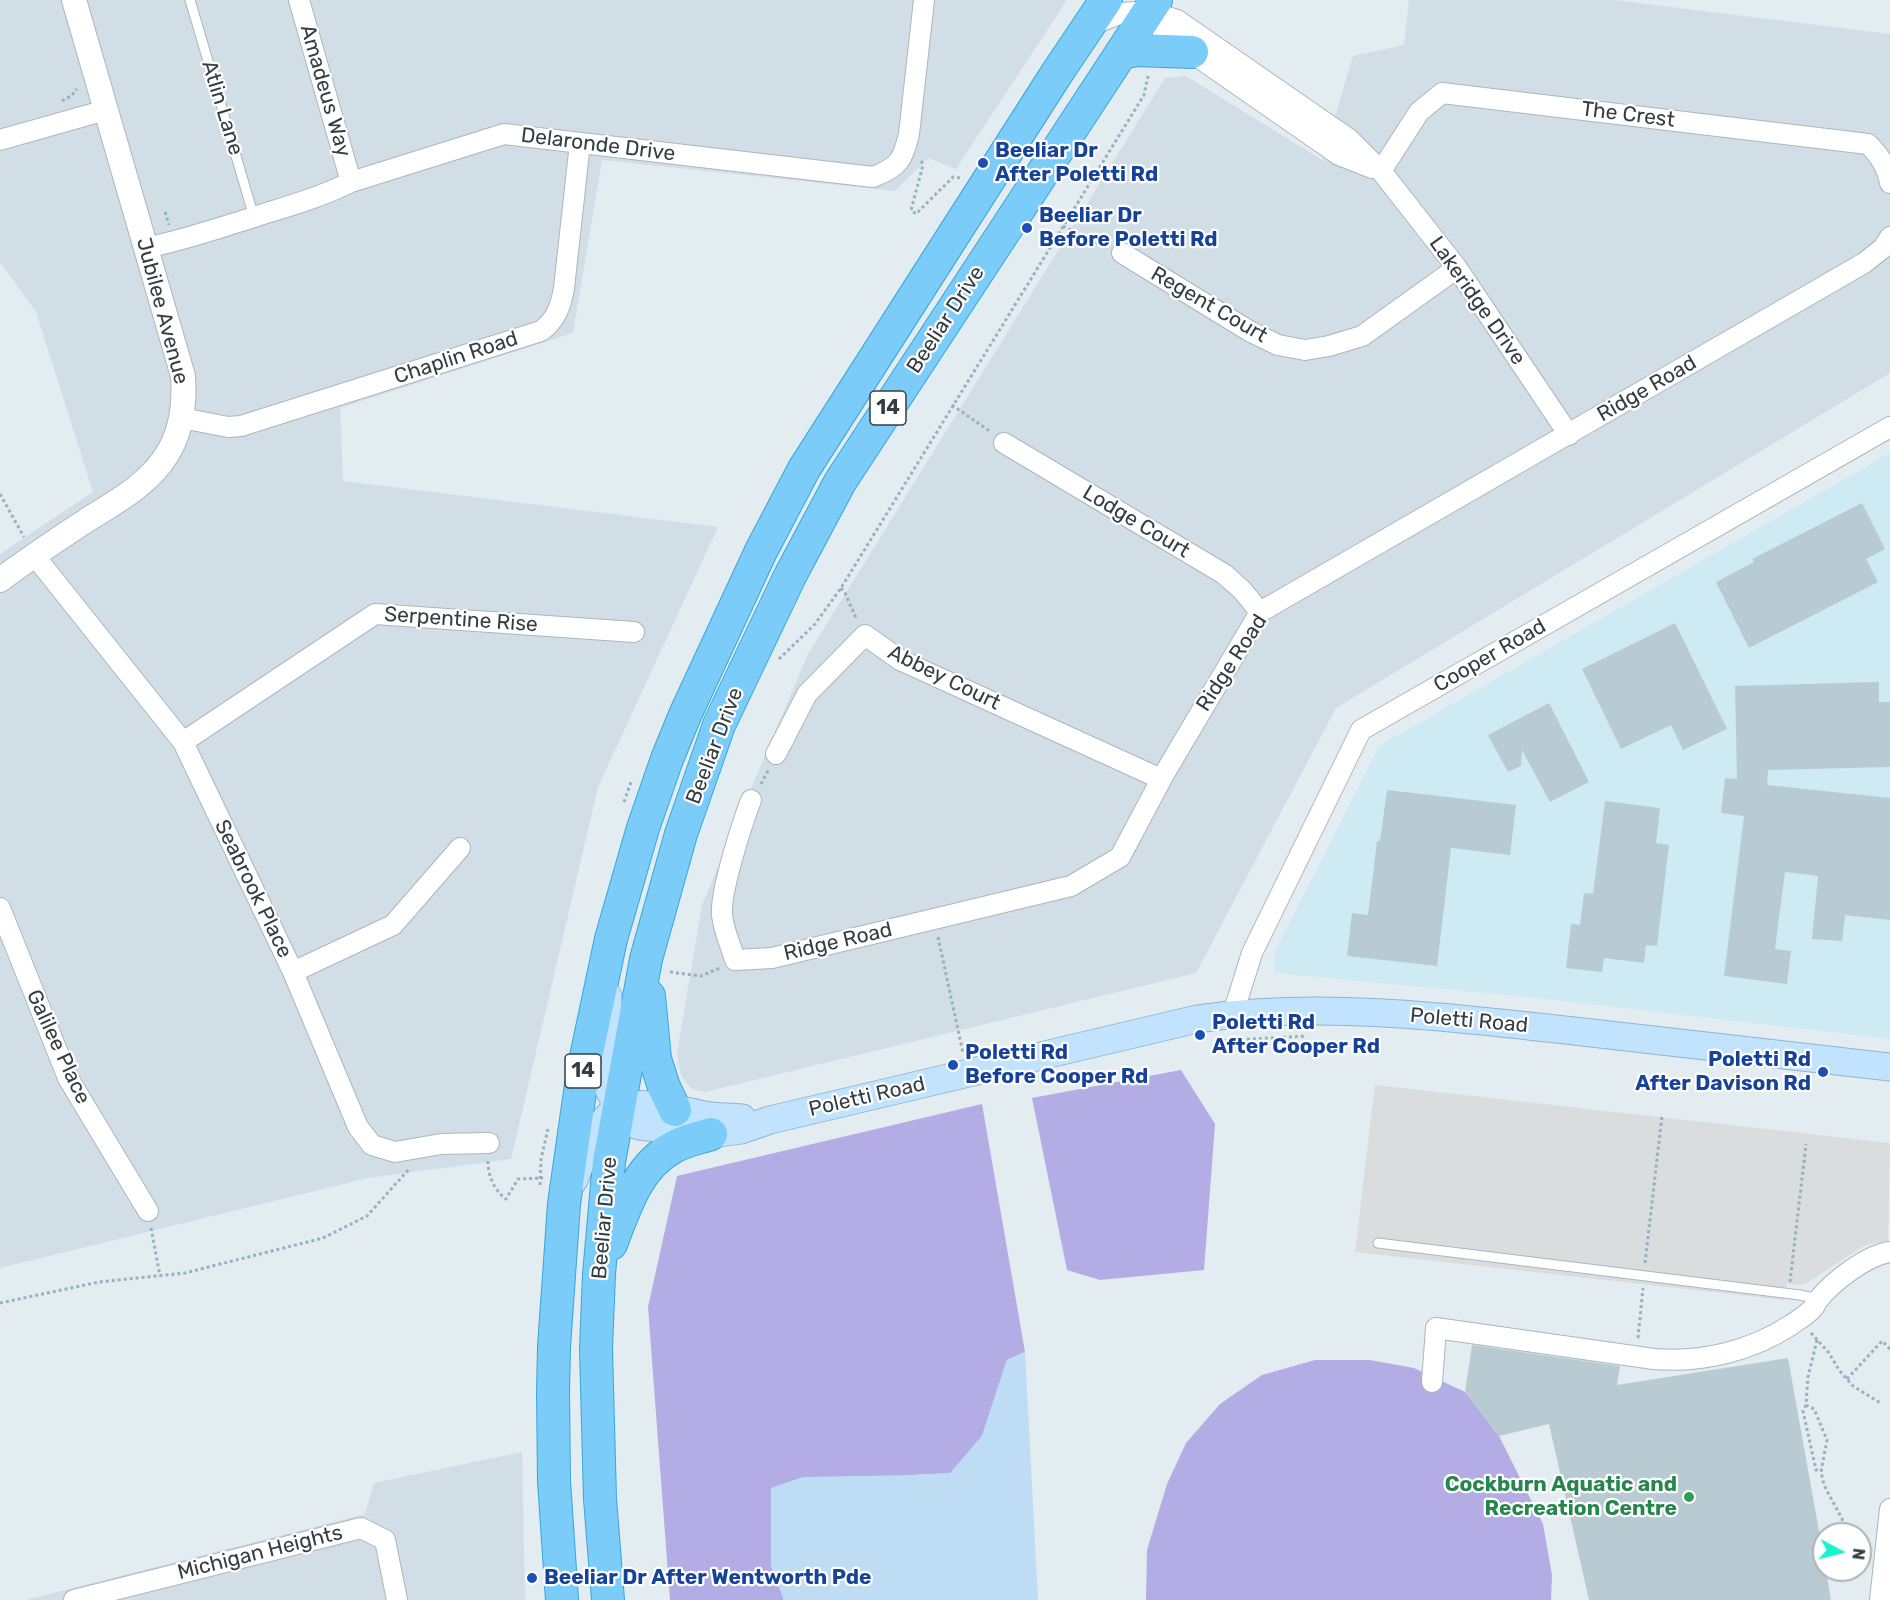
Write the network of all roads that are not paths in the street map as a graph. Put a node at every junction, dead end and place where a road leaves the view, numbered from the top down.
1 (74, 0) edge
2 (190, 0) edge
3 (299, 0) edge
4 (924, 0) edge
5 (1106, 0) edge
6 (1149, 4) edge
7 (1089, 26) junction
8 (1192, 52) junction
9 (1121, 53) junction
10 (106, 110) junction
11 (0, 140) edge
12 (580, 143) junction
13 (1381, 171) junction
14 (351, 182) junction
15 (1890, 183) edge
16 (254, 217) junction
17 (1890, 237) edge
18 (145, 248) junction
19 (1122, 253) road end
20 (1456, 268) junction
21 (182, 418) junction
22 (1890, 427) edge
23 (1569, 435) junction
24 (1004, 443) road end
25 (30, 547) junction
26 (0, 580) edge
27 (1260, 612) junction
28 (634, 632) dead end
29 (183, 742) junction
30 (776, 754) road end
31 (1161, 779) junction
32 (751, 801) road end
33 (460, 848) dead end
34 (0, 908) edge
35 (611, 939) junction
36 (658, 966) junction
37 (293, 972) junction
38 (1233, 1014) junction
39 (1890, 1067) edge
40 (618, 1109) junction
41 (675, 1110) junction
42 (770, 1120) junction
43 (711, 1134) junction
44 (489, 1143) road end
45 (565, 1191) junction
46 (148, 1211) road end
47 (1378, 1243) dead end
48 (1890, 1252) edge
49 (599, 1274) junction
50 (1819, 1299) junction
51 (1432, 1382) dead end
52 (1890, 1509) edge
53 (1890, 1515) edge
54 (116, 1595) edge
55 (74, 1600) edge
56 (397, 1600) edge
57 (562, 1600) edge
58 (608, 1600) edge
59 (1880, 1600) edge

1 - 10 street, Jubilee Avenue
2 - 16 lane, Atlin Lane
3 - 14 street, Amadeus Way
4 - 12 street, Delaronde Drive
5 - 7 highway, Beeliar Drive / 14
6 - 7 street, Lakeridge Drive
6 - 8 street
6 - 9 highway, Beeliar Drive / 14
6 - 13 street, Lakeridge Drive
7 - 35 highway, Beeliar Drive / 14
8 - 9 highway
8 - 13 street
9 - 36 highway, Beeliar Drive / 14
10 - 11 street
10 - 18 street, Jubilee Avenue
12 - 14 street, Delaronde Drive
12 - 21 street, Chaplin Road
13 - 15 street, The Crest
13 - 20 street, Lakeridge Drive
14 - 16 street, Delaronde Drive
16 - 18 street, Delaronde Drive
17 - 23 street, Ridge Road
18 - 21 street, Jubilee Avenue
19 - 20 street, Regent Court
20 - 23 street, Lakeridge Drive
21 - 25 street, Jubilee Avenue
22 - 38 street, Cooper Road
23 - 27 street, Ridge Road
24 - 27 street, Lodge Court
25 - 26 street, Jubilee Avenue
25 - 29 street, Seabrook Place
27 - 31 street, Ridge Road
28 - 29 street, Serpentine Rise
29 - 37 street, Seabrook Place
30 - 31 street, Abbey Court
31 - 32 street, Ridge Road
33 - 37 street
34 - 46 street, Galilee Place
35 - 40 main road
35 - 45 highway, Beeliar Drive / 14
36 - 40 highway, Beeliar Drive / 14
36 - 41 highway
37 - 44 street, Seabrook Place
38 - 39 main road, Poletti Road
38 - 42 main road, Poletti Road
40 - 41 main road, Poletti Road
40 - 43 main road, Poletti Road
40 - 45 main road
40 - 49 highway, Beeliar Drive / 14
41 - 42 main road, Poletti Road
42 - 43 main road, Poletti Road
43 - 49 highway
45 - 57 highway, Beeliar Drive / 14
47 - 50 lane
48 - 50 street
49 - 58 highway, Beeliar Drive / 14
50 - 51 street
52 - 53 street
53 - 59 street
54 - 55 street, Michigan Heights
54 - 56 street, Michigan Heights

